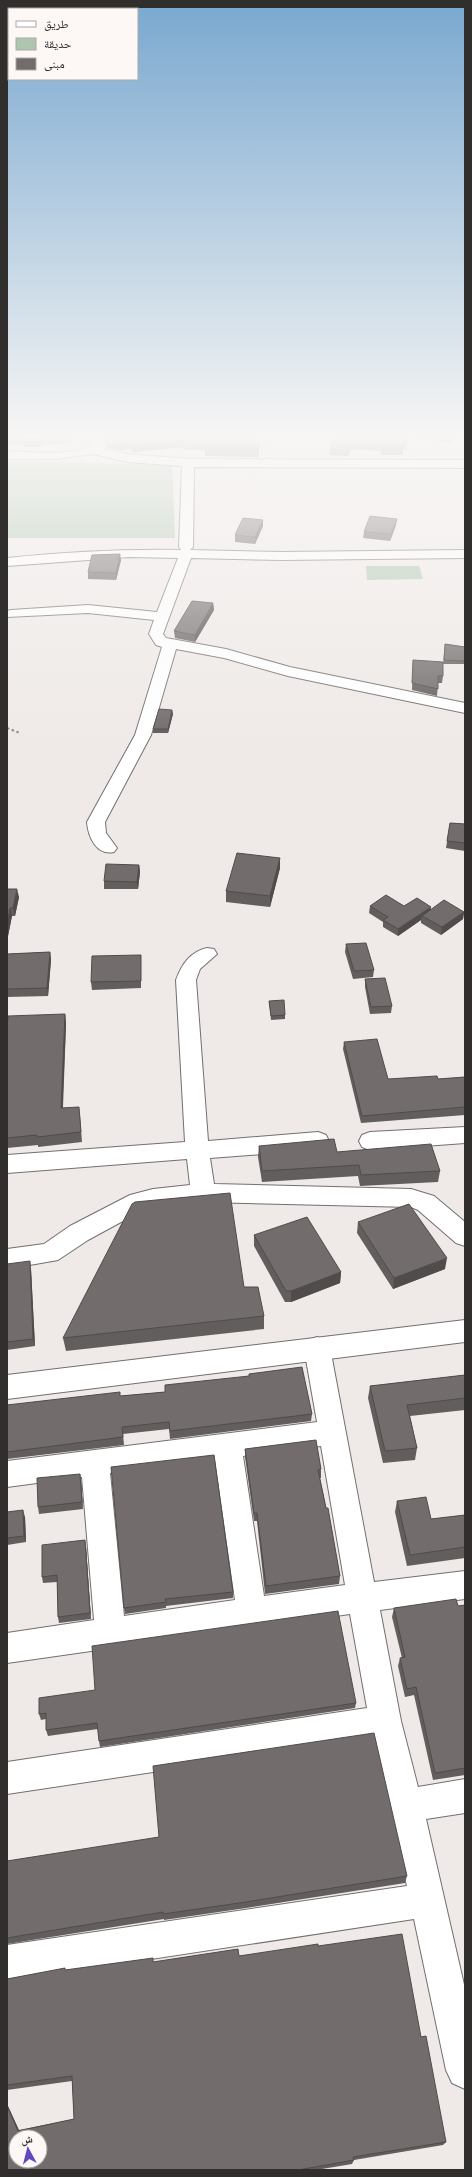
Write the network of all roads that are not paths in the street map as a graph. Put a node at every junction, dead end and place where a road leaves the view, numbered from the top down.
1 (186, 537) edge
2 (465, 548) edge
3 (186, 551) junction
4 (7, 554) edge
5 (465, 554) edge
6 (7, 562) edge
7 (11, 614) dead end
8 (162, 617) junction
9 (170, 644) junction
10 (465, 708) edge
11 (108, 848) dead end
12 (207, 954) dead end
13 (464, 1127) edge
14 (318, 1141) edge
15 (370, 1141) dead end
16 (197, 1149) junction
17 (7, 1164) edge
18 (203, 1193) junction
19 (465, 1236) edge
20 (7, 1259) edge
21 (465, 1331) edge
22 (317, 1348) junction
23 (7, 1387) edge
24 (332, 1432) junction
25 (228, 1445) junction
26 (95, 1464) junction
27 (7, 1474) edge
28 (465, 1585) edge
29 (362, 1599) junction
30 (252, 1612) junction
31 (110, 1632) junction
32 (7, 1648) edge
33 (385, 1721) junction
34 (7, 1778) edge
35 (465, 1796) edge
36 (406, 1805) junction
37 (427, 1900) junction
38 (7, 1963) edge
39 (465, 2070) edge

1 - 3 street
2 - 3 street
3 - 4 street
3 - 5 street
3 - 6 street
3 - 8 street
7 - 8 street
8 - 9 street
9 - 10 street
9 - 11 street
12 - 16 street
13 - 15 street
14 - 16 street
16 - 17 street
16 - 18 street
18 - 19 street
18 - 20 street
21 - 22 street
22 - 23 street
22 - 24 street
24 - 25 street
24 - 29 street
25 - 26 street
25 - 30 street
26 - 27 street
26 - 31 street
28 - 29 street
29 - 30 street
29 - 33 street
30 - 31 street
31 - 32 street
33 - 34 street
33 - 36 street
35 - 36 street
36 - 37 street
37 - 38 street
37 - 39 street

